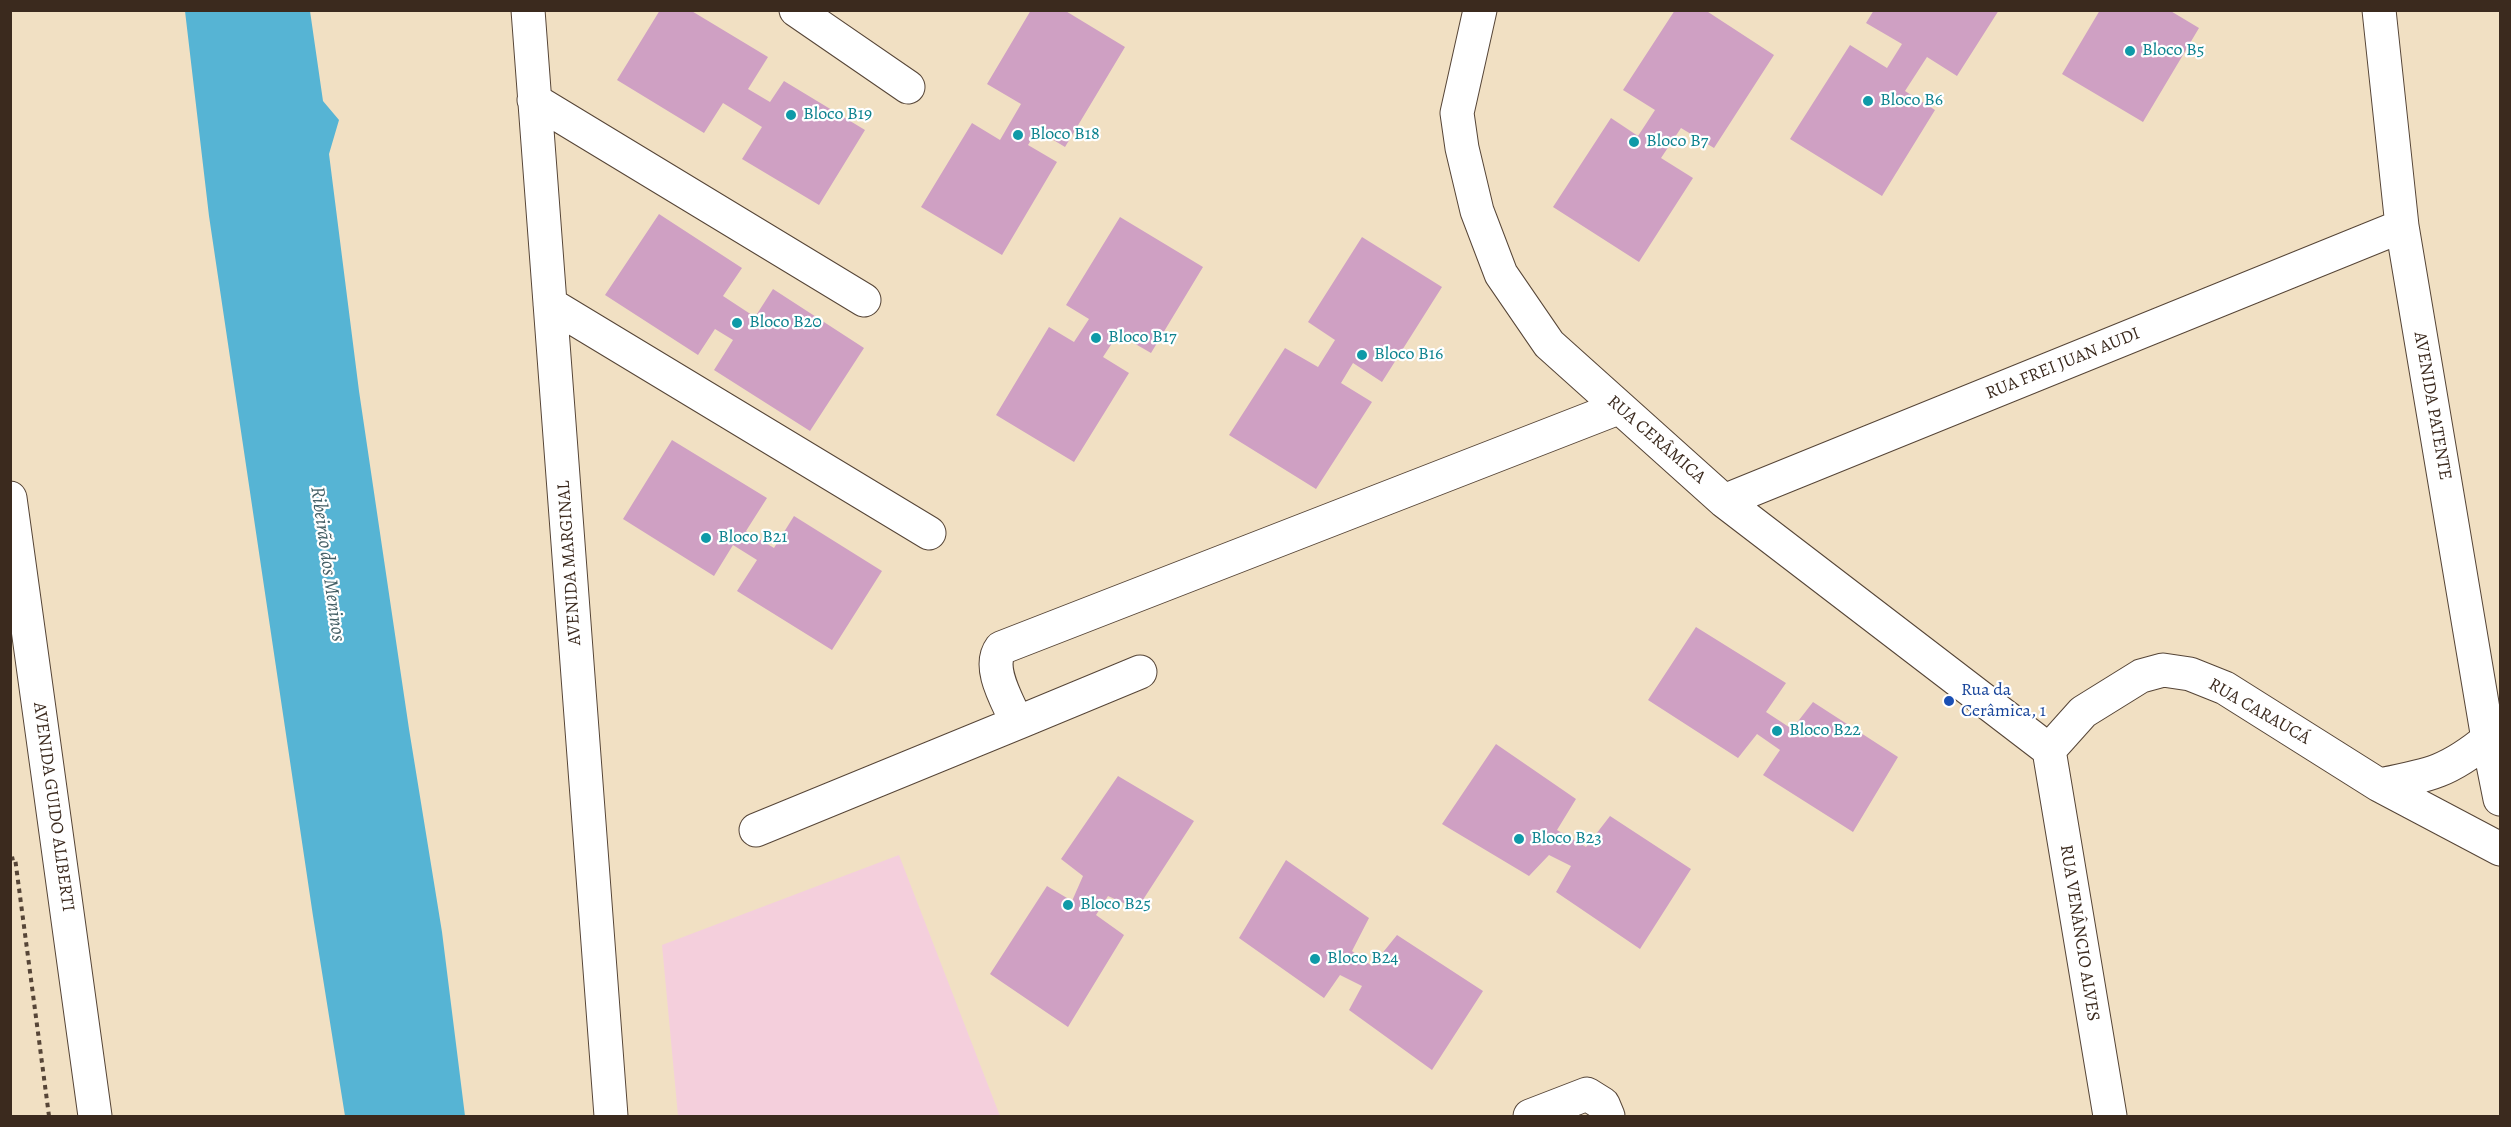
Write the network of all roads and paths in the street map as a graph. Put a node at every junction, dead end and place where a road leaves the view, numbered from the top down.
1 (528, 10) edge
2 (796, 10) edge
3 (1480, 10) edge
4 (2379, 10) edge
5 (908, 87) dead end
6 (534, 100) junction
7 (2402, 226) junction
8 (864, 300) dead end
9 (550, 304) junction
10 (1618, 408) junction
11 (10, 498) edge
12 (1724, 501) junction
13 (929, 533) dead end
14 (1140, 672) dead end
15 (1017, 723) junction
16 (2488, 738) junction
17 (2049, 750) junction
18 (2379, 784) junction
19 (2500, 799) edge
20 (756, 830) dead end
21 (2500, 849) edge
22 (10, 859) edge
23 (49, 1116) edge
24 (95, 1116) edge
25 (611, 1116) edge
26 (1530, 1116) edge
27 (1608, 1116) edge
28 (2110, 1116) edge

1 - 6 street, AVENIDA MARGINAL
2 - 5 street
3 - 10 street, RUA CERÂMICA
4 - 7 street, AVENIDA PATENTE
6 - 8 street
6 - 9 street, AVENIDA MARGINAL
7 - 12 street, RUA FREI JUAN AUDI
7 - 16 street, AVENIDA PATENTE
9 - 13 street
9 - 25 street, AVENIDA MARGINAL
10 - 12 street, RUA CERÂMICA
10 - 15 street
11 - 24 street, AVENIDA GUIDO ALIBERTI
12 - 17 street, RUA CERÂMICA
14 - 15 street
15 - 20 street
16 - 18 street
16 - 19 street, AVENIDA PATENTE
17 - 18 street, RUA CARAUCÁ
17 - 28 street, RUA VENÂNCIO ALVES
18 - 21 street, RUA CARAUCÁ
22 - 23 path
26 - 27 street

